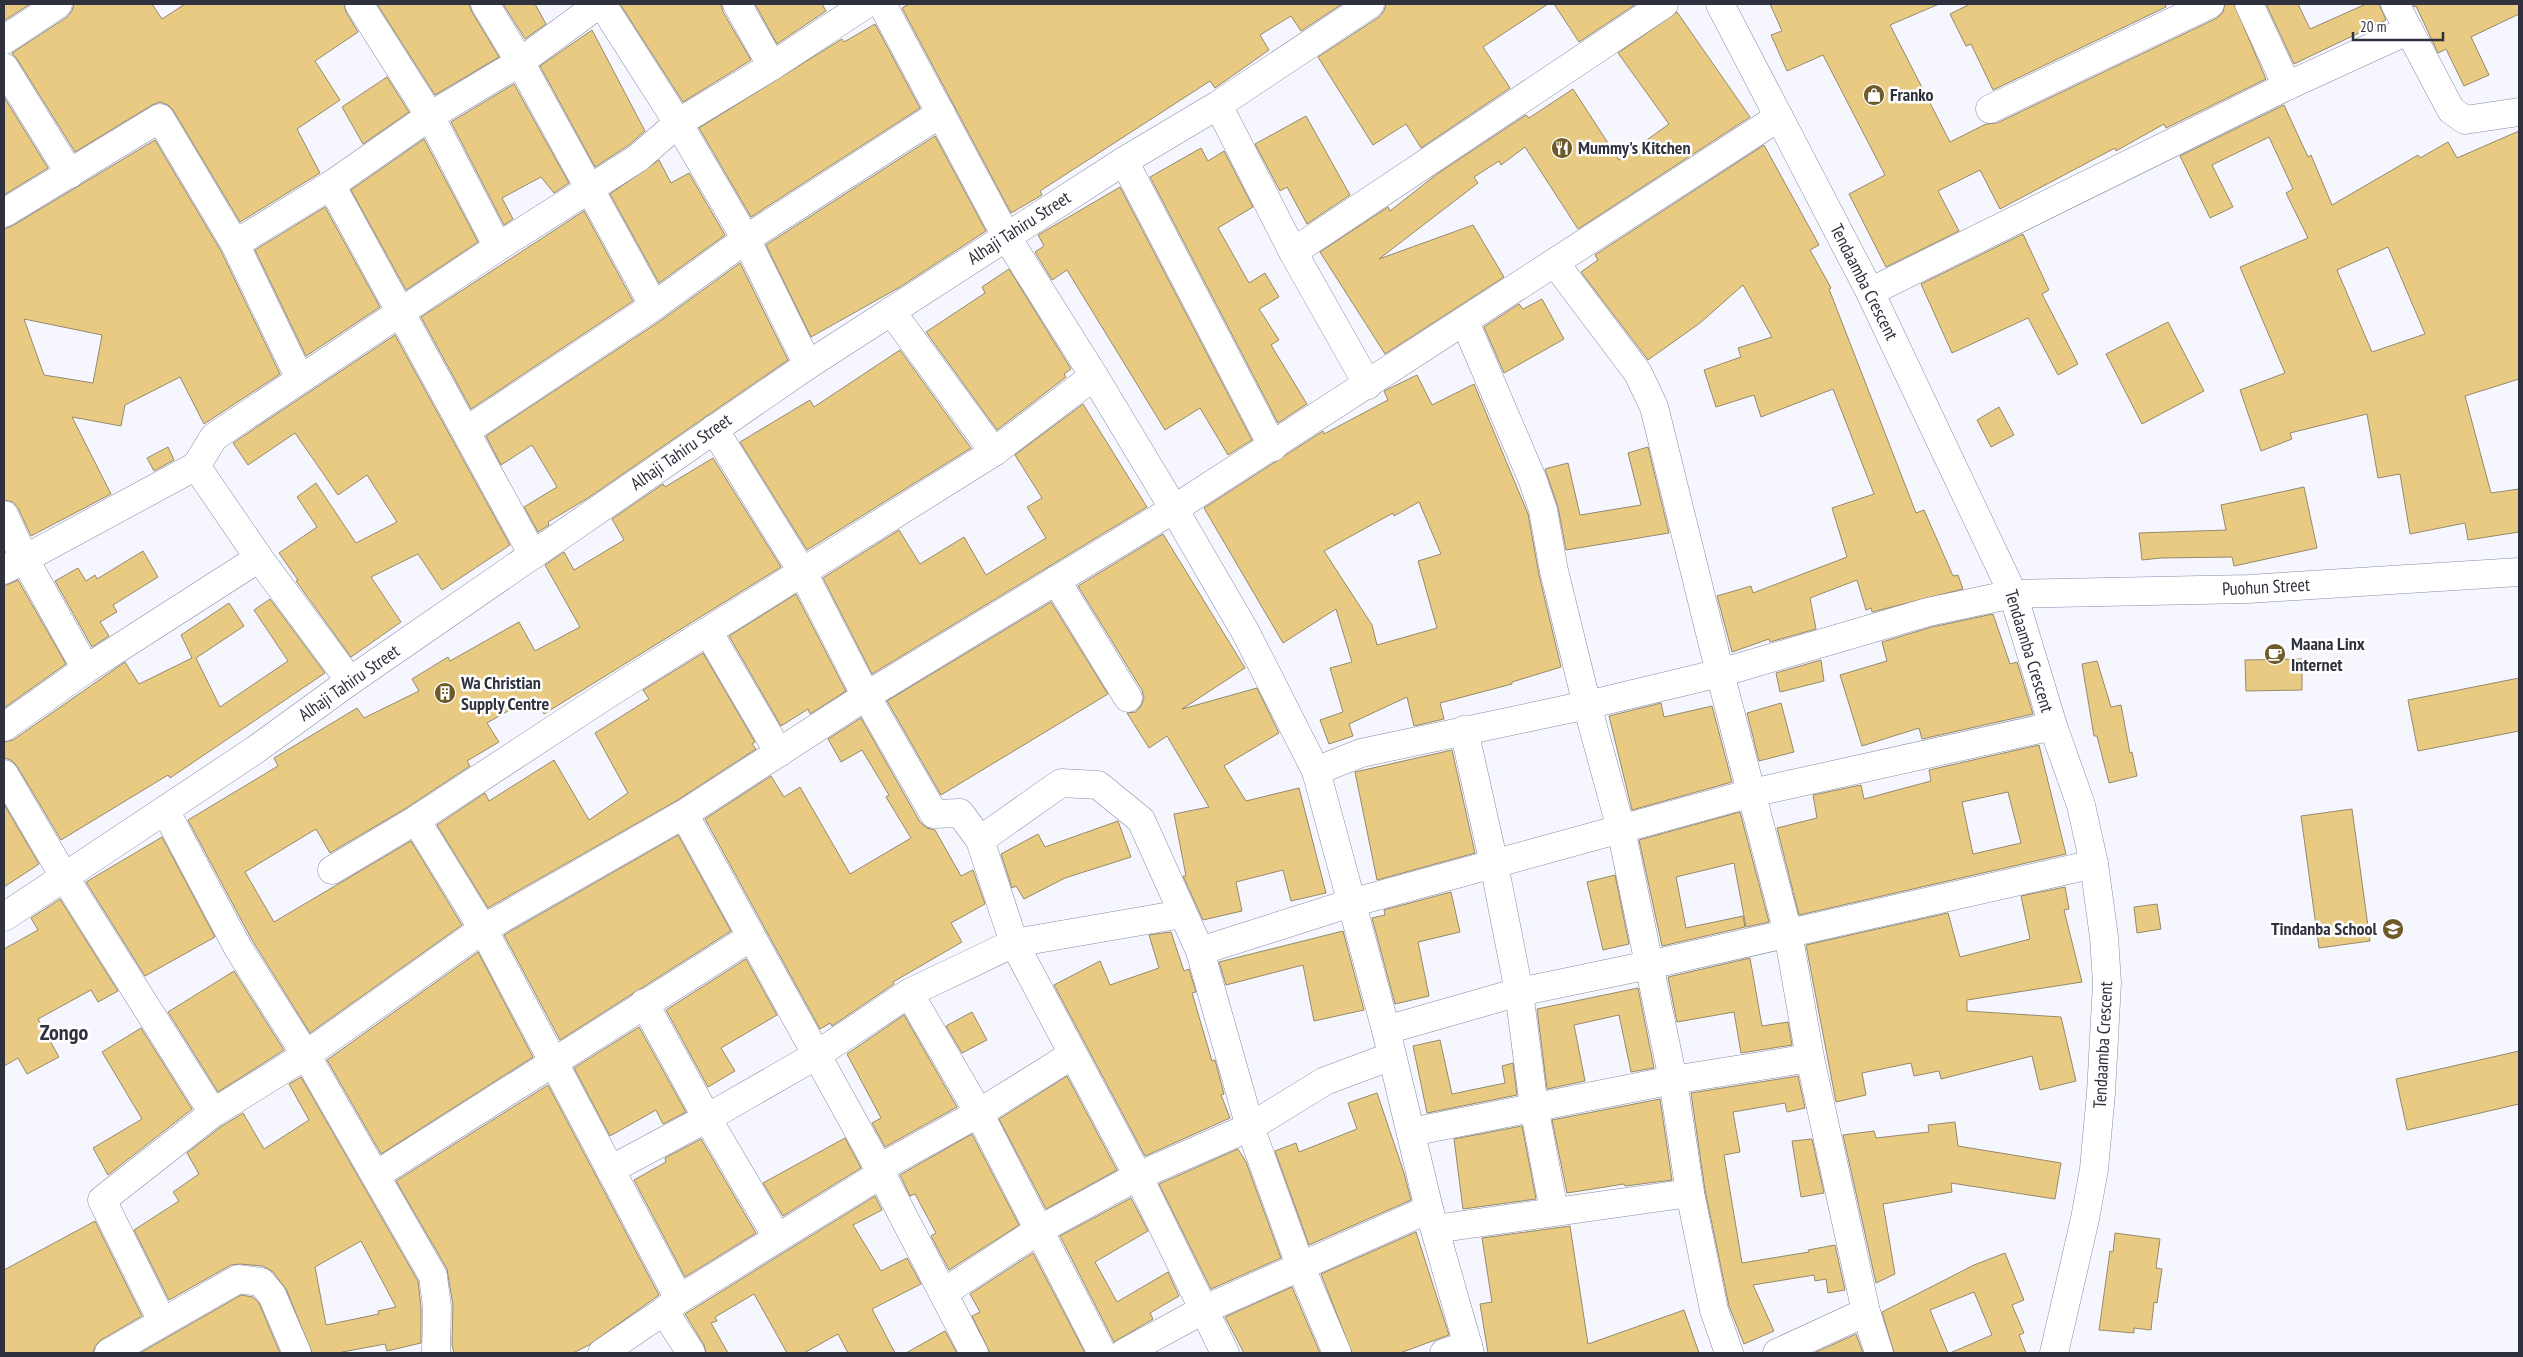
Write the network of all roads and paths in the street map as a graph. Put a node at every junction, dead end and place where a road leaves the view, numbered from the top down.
1 (58, 4) edge
2 (359, 4) edge
3 (485, 4) edge
4 (600, 4) edge
5 (737, 4) edge
6 (866, 4) edge
7 (882, 4) edge
8 (1370, 4) edge
9 (1664, 4) edge
10 (1720, 4) edge
11 (2210, 4) edge
12 (2249, 4) edge
13 (2395, 4) edge
14 (2407, 31) junction
15 (4, 40) edge
16 (520, 62) junction
17 (772, 66) junction
18 (4, 68) edge
19 (2286, 86) junction
20 (1218, 105) junction
21 (1990, 109) dead end
22 (2519, 112) edge
23 (941, 113) junction
24 (430, 116) junction
25 (1779, 117) junction
26 (678, 123) junction
27 (1124, 161) junction
28 (70, 174) junction
29 (331, 185) junction
30 (589, 189) junction
31 (4, 213) edge
32 (1006, 236) junction
33 (746, 239) junction
34 (235, 244) junction
35 (498, 247) junction
36 (1293, 252) junction
37 (1555, 263) junction
38 (1870, 292) junction
39 (654, 306) junction
40 (891, 311) junction
41 (401, 314) junction
42 (1464, 322) junction
43 (808, 365) junction
44 (1094, 376) junction
45 (300, 379) junction
46 (1368, 385) junction
47 (714, 429) junction
48 (466, 432) junction
49 (1273, 447) junction
50 (994, 452) junction
51 (196, 466) junction
52 (1174, 509) junction
53 (4, 515) edge
54 (533, 555) junction
55 (258, 558) junction
56 (14, 564) edge
57 (2519, 572) edge
58 (803, 573) junction
59 (1056, 580) junction
60 (2013, 594) junction
61 (709, 633) junction
62 (86, 669) junction
63 (1720, 673) junction
64 (350, 682) junction
65 (866, 696) junction
66 (1128, 698) dead end
67 (1587, 705) junction
68 (2052, 726) junction
69 (4, 727) edge
70 (1464, 730) junction
71 (779, 753) junction
72 (1316, 771) junction
73 (4, 774) edge
74 (1752, 793) junction
75 (166, 810) junction
76 (684, 814) junction
77 (416, 820) junction
78 (1620, 829) junction
79 (980, 840) junction
80 (1494, 864) junction
81 (2094, 864) junction
82 (332, 870) dead end
83 (65, 878) junction
84 (1351, 903) junction
85 (1182, 914) junction
86 (4, 917) edge
87 (483, 928) junction
88 (1788, 933) junction
89 (751, 937) junction
90 (1014, 943) junction
91 (1200, 951) junction
92 (1649, 965) junction
93 (1519, 992) junction
94 (909, 993) junction
95 (644, 1003) junction
96 (1389, 1043) junction
97 (306, 1055) junction
98 (1072, 1055) junction
99 (815, 1056) junction
100 (1810, 1058) junction
101 (554, 1062) junction
102 (1673, 1080) junction
103 (1534, 1108) junction
104 (213, 1113) junction
105 (979, 1113) junction
106 (708, 1118) junction
107 (1250, 1127) junction
108 (1411, 1132) junction
109 (610, 1170) junction
110 (879, 1172) junction
111 (376, 1175) junction
112 (1138, 1176) junction
113 (1690, 1193) junction
114 (1554, 1211) junction
115 (1432, 1219) junction
116 (1039, 1230) junction
117 (777, 1237) junction
118 (1300, 1265) junction
119 (944, 1293) junction
120 (671, 1305) junction
121 (1203, 1310) junction
122 (1866, 1312) junction
123 (162, 1321) junction
124 (1461, 1350) edge
125 (109, 1353) edge
126 (296, 1353) edge
127 (436, 1353) edge
128 (602, 1353) edge
129 (691, 1353) edge
130 (974, 1353) edge
131 (1102, 1353) edge
132 (1124, 1353) edge
133 (1225, 1353) edge
134 (1337, 1353) edge
135 (1729, 1353) edge
136 (1778, 1353) edge
137 (1879, 1353) edge
138 (2054, 1353) edge

1 - 15 street
2 - 24 street
3 - 16 street
4 - 16 street
4 - 26 street
5 - 17 street
6 - 17 street
7 - 23 street
8 - 20 street, Alhaji Tahiru Street
9 - 36 street
10 - 25 street, Tendaamba Crescent
11 - 21 street
12 - 19 street
13 - 14 street
14 - 19 street
14 - 22 street
16 - 24 street
16 - 30 street
17 - 26 street
18 - 28 street
19 - 38 street
20 - 27 street, Alhaji Tahiru Street
20 - 36 street
23 - 32 street
23 - 33 street
24 - 29 street
24 - 35 street
25 - 37 street
25 - 38 street, Tendaamba Crescent
26 - 30 street
26 - 33 street
27 - 32 street, Alhaji Tahiru Street
27 - 49 street
28 - 31 street
28 - 34 street
29 - 34 street
29 - 41 street
30 - 35 street
30 - 39 street
32 - 40 street, Alhaji Tahiru Street
32 - 44 street
33 - 39 street
33 - 43 street
34 - 45 street
35 - 41 street
36 - 46 street
37 - 42 street
37 - 63 street
38 - 60 street, Tendaamba Crescent
39 - 48 street
40 - 43 street, Alhaji Tahiru Street
40 - 50 street
41 - 45 street
41 - 48 street
42 - 46 street
42 - 67 street
43 - 47 street, Alhaji Tahiru Street
44 - 50 street
44 - 52 street
45 - 51 street
46 - 49 street
47 - 54 street, Alhaji Tahiru Street
47 - 58 street
48 - 54 street
49 - 52 street
50 - 58 street
51 - 55 street
51 - 56 street
52 - 59 street
52 - 72 street
53 - 56 street
54 - 64 street, Alhaji Tahiru Street
55 - 62 street
55 - 64 street
56 - 62 street
57 - 60 street, Puohun Street
58 - 61 street
58 - 65 street
59 - 65 street
59 - 66 street
60 - 63 street, Puohun Street
60 - 68 street, Tendaamba Crescent
61 - 71 street
61 - 77 street
62 - 69 street
63 - 67 street, Puohun Street
63 - 74 street
64 - 75 street, Alhaji Tahiru Street
65 - 71 street
65 - 79 street
67 - 70 street, Puohun Street
67 - 78 street
68 - 74 street
68 - 81 street, Tendaamba Crescent
70 - 72 street, Puohun Street
70 - 80 street
71 - 76 street
72 - 84 street
73 - 83 street
74 - 78 street
74 - 88 street
75 - 83 street, Alhaji Tahiru Street
75 - 97 street
76 - 87 street
76 - 89 street
77 - 82 street
77 - 87 street
78 - 80 street
78 - 92 street
79 - 85 street
79 - 90 street
80 - 84 street
80 - 93 street
81 - 88 street
81 - 138 street, Tendaamba Crescent
83 - 86 street, Alhaji Tahiru Street
83 - 104 street
84 - 91 street
84 - 96 street
85 - 90 street
85 - 91 street
87 - 97 street
87 - 101 street
88 - 92 street
88 - 100 street
89 - 95 street
89 - 99 street
90 - 94 street
90 - 98 street
91 - 107 street
92 - 93 street
92 - 102 street
93 - 96 street
93 - 103 street
94 - 99 street
94 - 105 street
95 - 101 street
95 - 106 street
96 - 107 street
96 - 108 street
97 - 104 street
97 - 111 street
98 - 105 street
98 - 112 street
99 - 106 street
99 - 110 street
100 - 102 street
100 - 122 street
101 - 109 street
101 - 111 street
102 - 103 street
102 - 113 street
103 - 108 street
103 - 114 street
104 - 123 street
105 - 110 street
105 - 116 street
106 - 109 street
106 - 117 street
107 - 112 street
107 - 118 street
108 - 115 street
109 - 120 street
110 - 117 street
110 - 119 street
111 - 127 street
112 - 116 street
112 - 121 street
113 - 114 street
113 - 135 street
114 - 115 street
115 - 118 street
115 - 124 street
116 - 119 street
116 - 131 street
117 - 120 street
118 - 121 street
118 - 134 street
119 - 130 street
120 - 128 street
120 - 129 street
121 - 132 street
121 - 133 street
122 - 136 street
122 - 137 street
123 - 125 street
123 - 126 street

